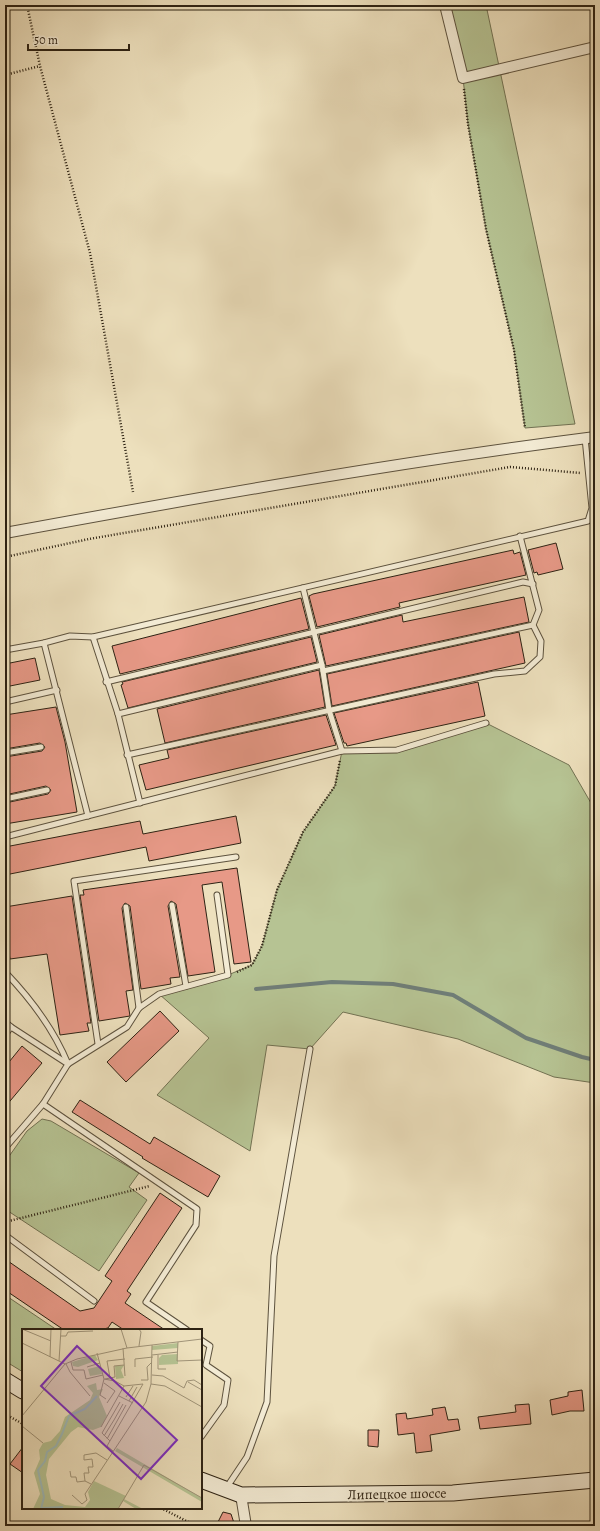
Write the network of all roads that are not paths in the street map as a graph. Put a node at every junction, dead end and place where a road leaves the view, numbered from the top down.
1 (445, 5) edge
2 (595, 47) edge
3 (590, 438) edge
4 (5, 533) edge
5 (520, 536) junction
6 (533, 584) junction
7 (304, 588) junction
8 (533, 625) junction
9 (315, 630) junction
10 (93, 637) junction
11 (44, 643) junction
12 (5, 650) edge
13 (322, 664) junction
14 (324, 671) junction
15 (106, 682) junction
16 (57, 690) junction
17 (5, 702) edge
18 (329, 710) junction
19 (118, 714) junction
20 (486, 723) dead end
21 (41, 747) dead end
22 (342, 751) junction
23 (5, 753) edge
24 (127, 754) junction
25 (47, 790) dead end
26 (5, 799) edge
27 (140, 802) junction
28 (88, 816) junction
29 (5, 837) edge
30 (236, 857) dead end
31 (217, 895) dead end
32 (172, 905) dead end
33 (126, 907) dead end
34 (5, 972) edge
35 (186, 986) junction
36 (139, 1008) junction
37 (5, 1022) edge
38 (11, 1027) junction
39 (5, 1035) edge
40 (98, 1044) junction
41 (310, 1049) dead end
42 (68, 1064) junction
43 (43, 1104) junction
44 (5, 1148) edge
45 (5, 1235) edge
46 (94, 1301) dead end
47 (186, 1329) edge
48 (202, 1341) edge
49 (5, 1380) edge
50 (22, 1390) edge
51 (202, 1436) edge
52 (202, 1480) edge
53 (595, 1480) edge
54 (226, 1489) junction
55 (241, 1496) junction
56 (246, 1526) edge

1 - 2 street
3 - 4 street
3 - 5 lane
5 - 6 lane
5 - 7 lane
6 - 8 lane
6 - 9 lane
7 - 9 lane
7 - 10 lane
8 - 14 lane
8 - 18 lane
9 - 13 lane
9 - 15 lane
10 - 11 lane
10 - 15 lane
11 - 12 lane
11 - 16 lane
13 - 14 lane
13 - 19 lane
14 - 18 lane
15 - 19 lane
16 - 17 lane
16 - 28 lane
18 - 22 lane
18 - 24 lane
19 - 24 lane
20 - 22 lane
21 - 23 lane
22 - 27 lane
24 - 27 lane
25 - 26 lane
27 - 28 lane
28 - 29 lane
30 - 40 lane
31 - 35 lane
32 - 35 lane
33 - 36 lane
34 - 42 lane
35 - 36 lane
36 - 40 lane
37 - 38 lane
38 - 39 lane
38 - 42 lane
40 - 42 lane
41 - 54 lane
42 - 43 lane
43 - 44 lane
43 - 47 lane
45 - 46 lane
48 - 51 lane
49 - 50 main road
52 - 54 main road, Липецкое шоссе
53 - 55 main road, Липецкое шоссе
54 - 55 main road, Липецкое шоссе
55 - 56 street

